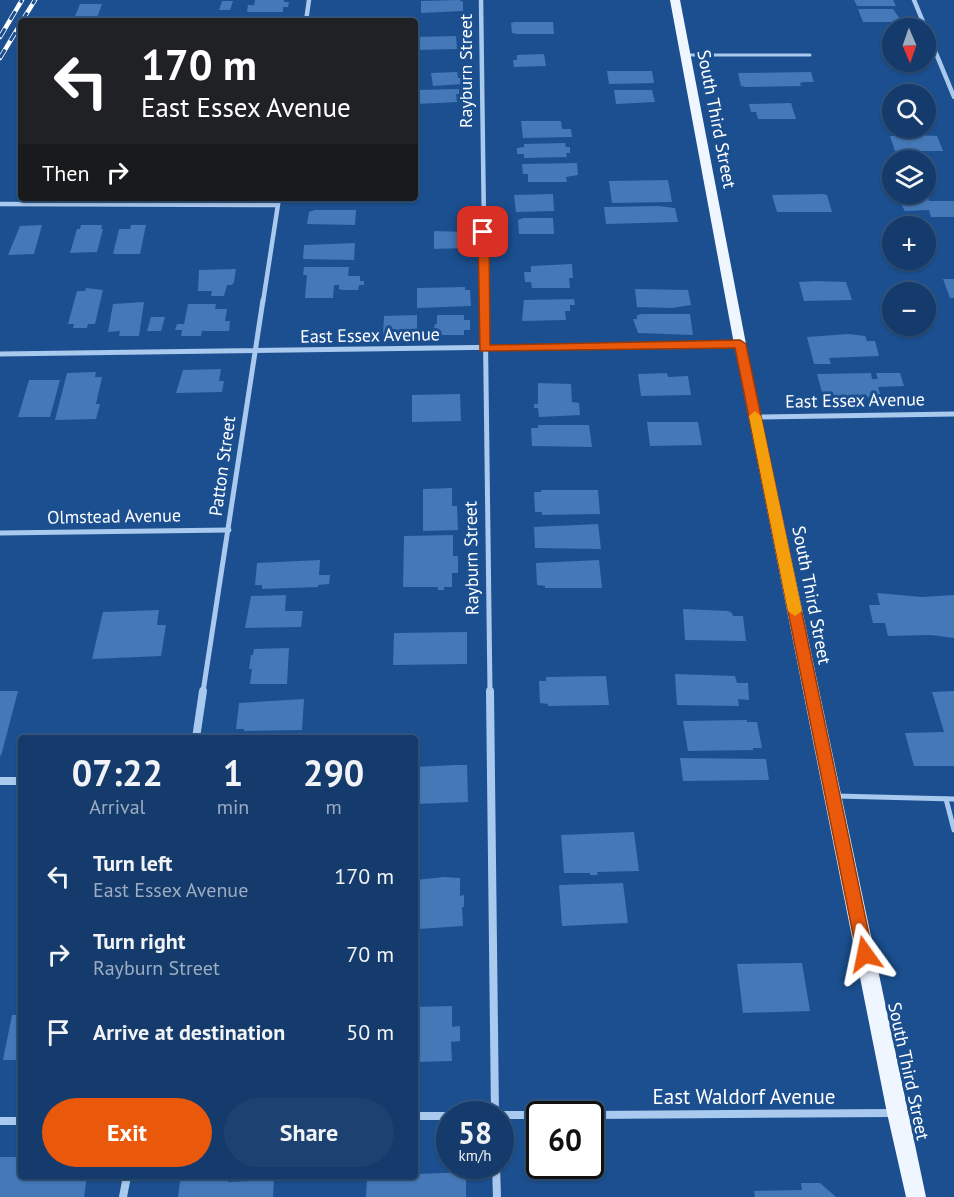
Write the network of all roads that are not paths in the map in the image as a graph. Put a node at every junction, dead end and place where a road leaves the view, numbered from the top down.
1 (309, 0) edge
2 (481, 0) edge
3 (675, 0) edge
4 (914, 0) edge
5 (306, 18) edge
6 (685, 55) junction
7 (810, 55) dead end
8 (954, 97) edge
9 (279, 201) edge
10 (0, 204) edge
11 (740, 344) junction
12 (484, 349) junction
13 (254, 351) junction
14 (0, 354) edge
15 (954, 414) edge
16 (756, 417) junction
17 (229, 530) junction
18 (0, 533) edge
19 (196, 735) edge
20 (0, 781) edge
21 (18, 781) edge
22 (833, 796) junction
23 (946, 799) junction
24 (954, 799) edge
25 (954, 830) edge
26 (495, 1101) edge
27 (897, 1113) junction
28 (604, 1115) edge
29 (418, 1116) edge
30 (436, 1116) edge
31 (0, 1121) edge
32 (18, 1121) edge
33 (126, 1179) edge
34 (496, 1179) edge
35 (123, 1197) edge
36 (497, 1197) edge
37 (916, 1197) edge

1 - 5 street
2 - 12 street, Rayburn Street
3 - 6 main road, South Third Street
4 - 8 street
6 - 7 lane
6 - 11 main road, South Third Street
9 - 10 street
9 - 13 street, Patton Street
11 - 12 street, East Essex Avenue
11 - 16 main road, South Third Street
12 - 13 street, East Essex Avenue
12 - 26 street, Rayburn Street
13 - 14 street, East Essex Avenue
13 - 17 street, Patton Street
15 - 16 street, East Essex Avenue
16 - 22 main road, South Third Street
17 - 18 street, Olmstead Avenue
17 - 19 street, Patton Street
20 - 21 street
22 - 23 lane
22 - 27 main road, South Third Street
23 - 24 lane
23 - 25 lane
27 - 28 street, East Waldorf Avenue
27 - 37 main road, South Third Street
29 - 30 street
31 - 32 street
33 - 35 street
34 - 36 street

